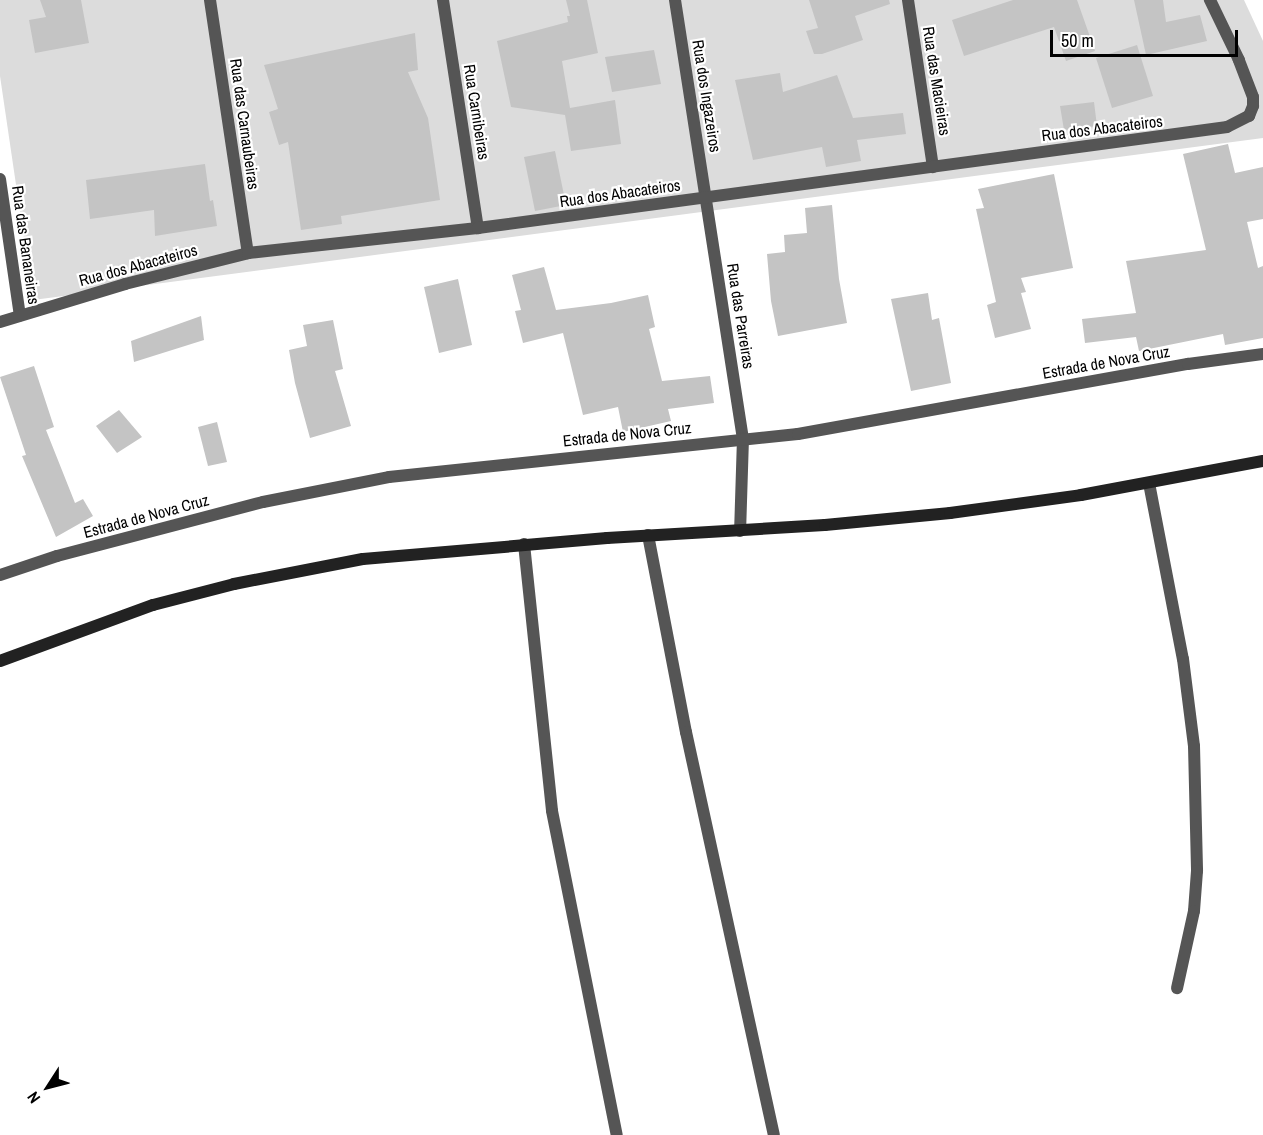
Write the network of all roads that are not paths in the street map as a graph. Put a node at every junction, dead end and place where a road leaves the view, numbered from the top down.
1 (210, 0) edge
2 (444, 0) edge
3 (675, 0) edge
4 (908, 0) edge
5 (1210, 0) edge
6 (933, 167) junction
7 (0, 179) edge
8 (706, 198) junction
9 (478, 228) junction
10 (248, 253) junction
11 (20, 316) junction
12 (0, 322) edge
13 (1263, 354) edge
14 (743, 438) junction
15 (1263, 461) edge
16 (1149, 483) junction
17 (740, 531) junction
18 (648, 535) junction
19 (524, 544) junction
20 (0, 575) edge
21 (0, 661) edge
22 (1177, 988) dead end
23 (617, 1135) edge
24 (774, 1135) edge

1 - 10 street, Rua das Carnaubeiras
2 - 9 street, Rua Carnibeiras
3 - 8 street, Rua dos Ingazeiros
4 - 6 street, Rua das Macieiras
5 - 6 street, Rua dos Abacateiros
6 - 8 street, Rua dos Abacateiros
7 - 11 street, Rua das Bananeiras
8 - 9 street, Rua dos Abacateiros
8 - 14 street, Rua das Parreiras
9 - 10 street, Rua dos Abacateiros
10 - 11 street, Rua dos Abacateiros
11 - 12 street, Rua dos Abacateiros
13 - 14 street, Estrada de Nova Cruz
14 - 17 street, Rua das Parreiras
14 - 20 street, Estrada de Nova Cruz
15 - 16 main road
16 - 17 main road
16 - 22 street
17 - 18 main road
18 - 19 main road
18 - 24 street
19 - 21 main road
19 - 23 street

